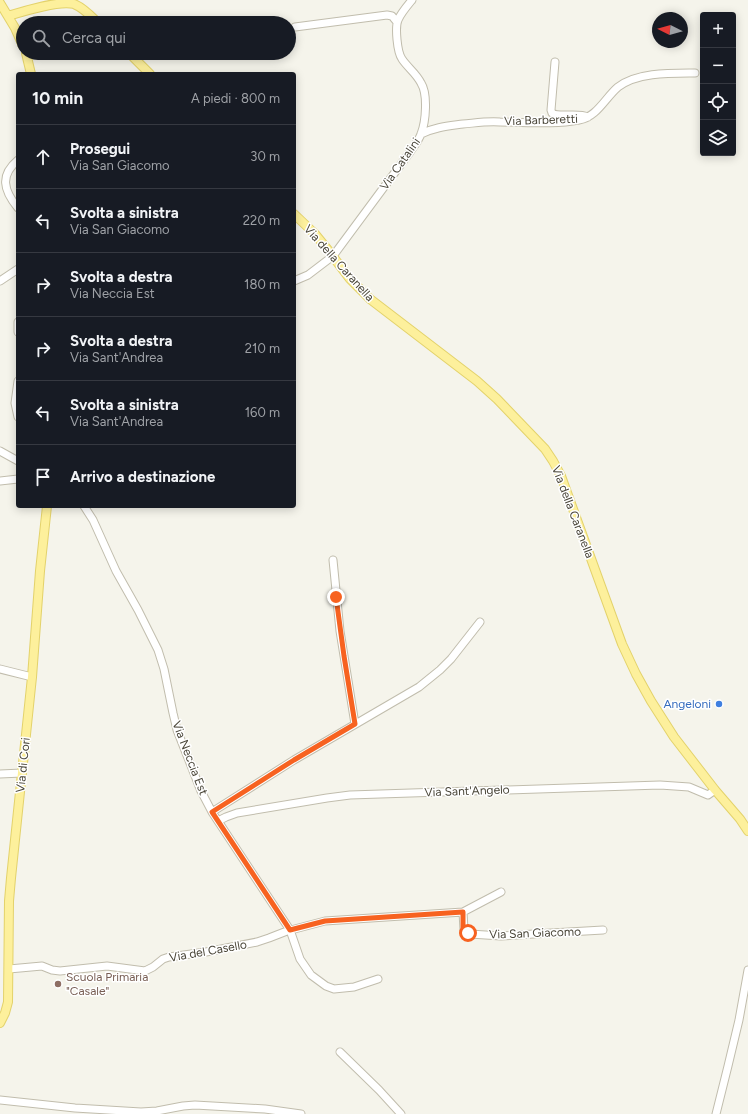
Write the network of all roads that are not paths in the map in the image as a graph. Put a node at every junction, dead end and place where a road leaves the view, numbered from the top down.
1 (412, 0) edge
2 (74, 2) edge
3 (0, 3) edge
4 (8, 16) junction
5 (90, 16) edge
6 (397, 22) junction
7 (296, 27) edge
8 (16, 32) edge
9 (28, 60) edge
10 (136, 60) edge
11 (555, 62) dead end
12 (31, 72) edge
13 (148, 72) edge
14 (695, 73) dead end
15 (588, 117) junction
16 (422, 134) junction
17 (16, 161) edge
18 (16, 205) edge
19 (296, 216) edge
20 (333, 256) junction
21 (16, 270) edge
22 (296, 280) edge
23 (0, 281) edge
24 (16, 397) edge
25 (16, 409) edge
26 (0, 451) edge
27 (16, 460) edge
28 (16, 479) edge
29 (0, 481) edge
30 (47, 508) edge
31 (85, 508) edge
32 (334, 560) dead end
33 (480, 622) dead end
34 (0, 669) edge
35 (32, 677) junction
36 (355, 724) junction
37 (22, 773) junction
38 (0, 774) edge
39 (715, 790) junction
40 (212, 812) junction
41 (218, 821) junction
42 (748, 831) edge
43 (501, 892) dead end
44 (463, 912) junction
45 (290, 930) junction
46 (603, 930) dead end
47 (9, 969) junction
48 (748, 970) edge
49 (378, 978) dead end
50 (0, 1023) edge
51 (340, 1052) dead end
52 (0, 1100) edge
53 (76, 1111) edge
54 (300, 1114) edge
55 (401, 1114) edge
56 (716, 1114) edge

1 - 6 street
2 - 4 main road
2 - 5 main road
3 - 4 main road
4 - 8 main road
6 - 7 street
6 - 16 street, Via Catalini
9 - 12 main road
10 - 13 main road
11 - 15 street
14 - 15 street, Via Barberetti
15 - 16 street, Via Barberetti
16 - 20 street, Via Catalini
17 - 18 street
19 - 20 main road, Via della Caranella
20 - 22 street, Via Catalini
20 - 39 main road, Via della Caranella
21 - 23 street
24 - 25 street
26 - 27 street
28 - 29 street
30 - 35 main road, Via di Cori
31 - 40 street, Via Neccia Est
32 - 36 street
33 - 36 street
34 - 35 street
35 - 37 main road, Via di Cori
36 - 40 street
37 - 38 street
37 - 47 main road, Via di Cori
39 - 41 street, Via Sant'Angelo
39 - 42 main road, Via della Caranella
40 - 41 street, Via Neccia Est
41 - 45 street, Via Neccia Est
43 - 44 street
44 - 45 street
44 - 46 street, Via San Giacomo
45 - 47 street, Via del Casello
45 - 49 street, Via Neccia Est
47 - 50 main road, Via di Cori
48 - 56 street
51 - 55 street
52 - 53 street
53 - 54 street

